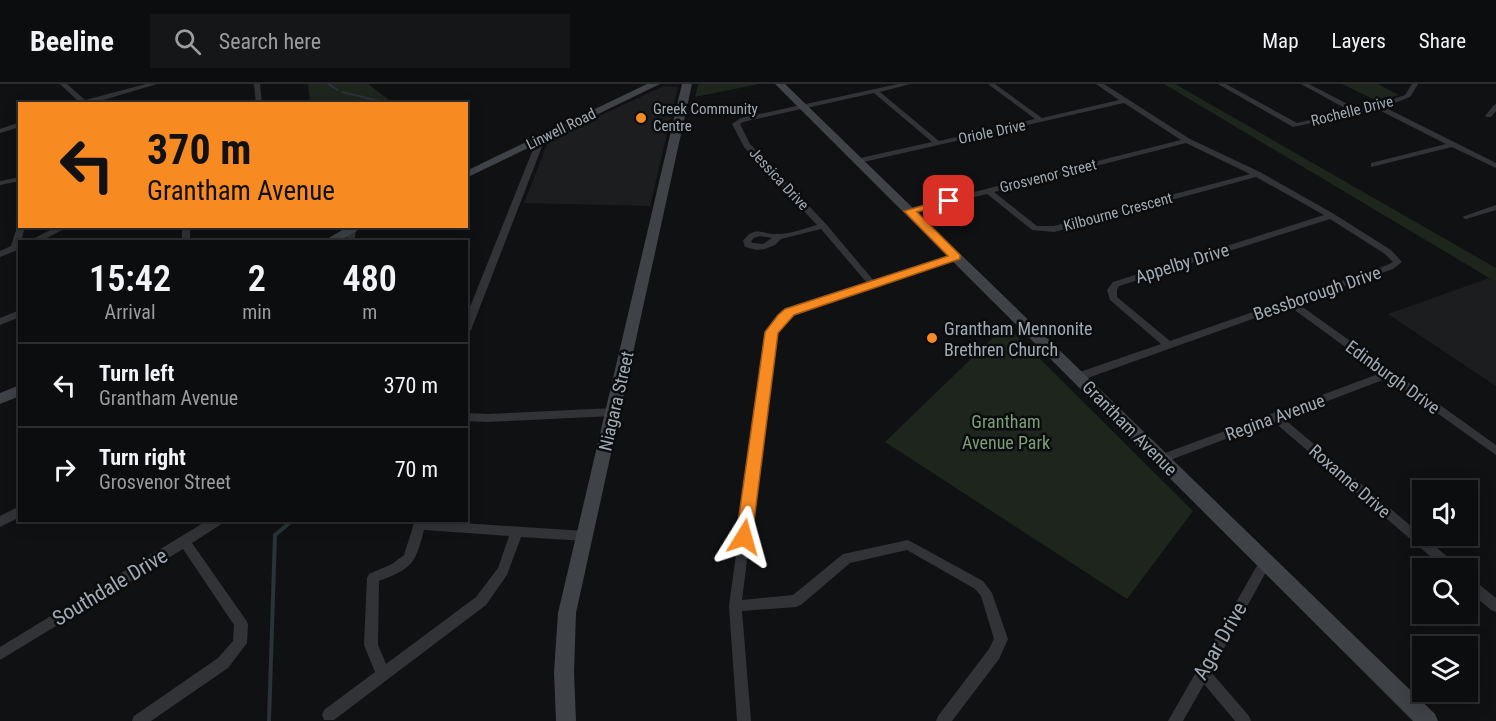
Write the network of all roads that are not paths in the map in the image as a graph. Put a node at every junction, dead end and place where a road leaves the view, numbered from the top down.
1 (63, 84) edge
2 (154, 84) edge
3 (257, 84) edge
4 (655, 84) edge
5 (780, 84) edge
6 (907, 84) edge
7 (990, 84) edge
8 (1099, 84) edge
9 (1221, 84) edge
10 (1304, 84) edge
11 (1415, 84) edge
12 (685, 86) edge
13 (874, 91) junction
14 (1125, 101) junction
15 (80, 102) edge
16 (85, 102) edge
17 (259, 102) edge
18 (1496, 106) edge
19 (803, 107) junction
20 (1378, 107) junction
21 (1357, 112) junction
22 (1489, 116) dead end
23 (1042, 121) junction
24 (18, 125) edge
25 (0, 130) edge
26 (541, 139) junction
27 (1186, 141) junction
28 (938, 144) junction
29 (1453, 144) junction
30 (859, 161) junction
31 (1374, 165) dead end
32 (1496, 166) edge
33 (468, 174) edge
34 (1257, 174) junction
35 (18, 179) edge
36 (0, 183) edge
37 (988, 191) junction
38 (1496, 207) edge
39 (909, 211) junction
40 (1332, 216) junction
41 (1466, 217) dead end
42 (823, 226) junction
43 (62, 228) edge
44 (354, 233) edge
45 (778, 237) dead end
46 (35, 240) edge
47 (334, 240) edge
48 (17, 247) edge
49 (0, 254) edge
50 (956, 257) junction
51 (872, 284) junction
52 (1290, 302) junction
53 (18, 314) edge
54 (0, 322) edge
55 (468, 325) edge
56 (1168, 345) junction
57 (1389, 374) junction
58 (1078, 377) junction
59 (18, 391) edge
60 (0, 399) edge
61 (614, 412) junction
62 (468, 417) edge
63 (1275, 417) junction
64 (1496, 451) edge
65 (1161, 459) junction
66 (18, 512) edge
67 (0, 522) edge
68 (216, 522) edge
69 (420, 523) edge
70 (517, 531) junction
71 (585, 536) junction
72 (184, 542) junction
73 (1440, 558) edge
74 (1266, 561) junction
75 (1478, 591) edge
76 (735, 606) junction
77 (1496, 606) edge
78 (0, 654) edge
79 (1202, 672) junction
80 (383, 674) junction
81 (329, 715) dead end
82 (138, 721) edge
83 (566, 721) edge
84 (744, 721) edge
85 (943, 721) edge
86 (1174, 721) edge
87 (1244, 721) edge
88 (1428, 721) edge

1 - 15 street
2 - 16 street
3 - 17 street
4 - 26 main road, Linwell Road
5 - 19 main road, Grantham Avenue
6 - 13 street
7 - 23 street
8 - 14 street, Bessborough Drive
9 - 21 street, Rochelle Drive
10 - 21 street
11 - 20 street, Rochelle Drive
12 - 61 main road, Niagara Street
13 - 19 street
13 - 28 street
14 - 23 street, Oriole Drive
14 - 27 street, Bessborough Drive
18 - 22 street
19 - 30 main road, Grantham Avenue
19 - 42 street, Jessica Drive
20 - 21 street, Rochelle Drive
20 - 29 street
23 - 28 street, Oriole Drive
24 - 25 street
26 - 33 main road, Linwell Road
26 - 55 street
27 - 34 street, Bessborough Drive
27 - 37 street, Grosvenor Street
28 - 30 street, Oriole Drive
29 - 31 street
29 - 32 street
30 - 39 main road, Grantham Avenue
34 - 37 street, Kilbourne Crescent
34 - 40 street, Bessborough Drive
35 - 36 street
37 - 39 street, Grosvenor Street
38 - 41 street
39 - 50 main road, Grantham Avenue
40 - 52 street, Bessborough Drive
40 - 56 street, Appelby Drive
42 - 45 street
42 - 51 street, Jessica Drive
43 - 46 street
44 - 47 main road
48 - 49 street
50 - 51 street
50 - 58 main road, Grantham Avenue
51 - 76 street
52 - 56 street, Bessborough Drive
52 - 57 street, Edinburgh Drive
53 - 54 street
56 - 58 street, Bessborough Drive
57 - 63 street, Regina Avenue
57 - 64 street, Edinburgh Drive
58 - 65 main road, Grantham Avenue
59 - 60 main road
61 - 62 street
61 - 71 main road, Niagara Street
63 - 65 street, Regina Avenue
63 - 73 street, Roxanne Drive
65 - 74 main road, Grantham Avenue
66 - 67 street
68 - 72 street, Southdale Drive
69 - 70 street
69 - 80 street
70 - 71 street
70 - 80 street
71 - 83 main road, Niagara Street
72 - 78 street, Southdale Drive
72 - 82 street
74 - 79 street, Agar Drive
74 - 88 main road, Grantham Avenue
75 - 77 street
76 - 84 street
76 - 85 street
79 - 86 street, Agar Drive
79 - 87 street
80 - 81 street

